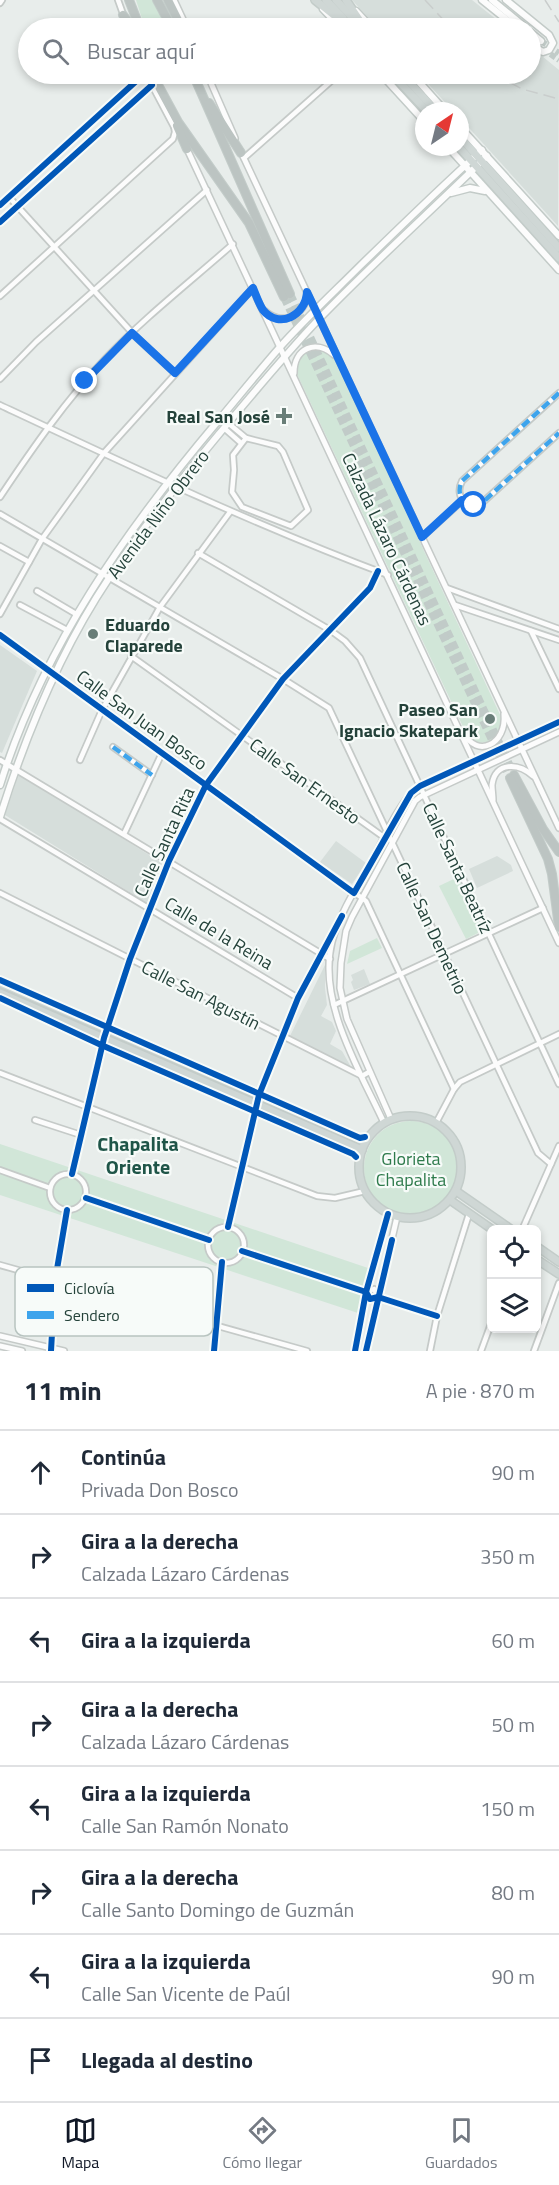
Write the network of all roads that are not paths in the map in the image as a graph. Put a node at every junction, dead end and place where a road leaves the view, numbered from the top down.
1 (118, 0) edge
2 (129, 0) edge
3 (157, 0) edge
4 (171, 0) edge
5 (315, 0) edge
6 (326, 0) edge
7 (336, 0) edge
8 (346, 0) edge
9 (480, 0) edge
10 (492, 0) edge
11 (506, 0) edge
12 (123, 15) junction
13 (124, 18) edge
14 (127, 18) edge
15 (135, 18) edge
16 (167, 18) edge
17 (177, 18) edge
18 (181, 18) edge
19 (332, 18) edge
20 (338, 18) edge
21 (342, 18) edge
22 (354, 18) edge
23 (358, 18) edge
24 (363, 18) edge
25 (502, 18) edge
26 (514, 18) edge
27 (528, 18) edge
28 (541, 28) edge
29 (541, 50) edge
30 (134, 84) edge
31 (157, 84) edge
32 (197, 84) edge
33 (198, 84) edge
34 (211, 84) edge
35 (327, 84) edge
36 (391, 84) edge
37 (401, 84) edge
38 (411, 84) edge
39 (421, 84) edge
40 (152, 85) joint
41 (164, 98) junction
42 (418, 102) edge
43 (428, 102) edge
44 (437, 102) edge
45 (415, 111) edge
46 (174, 126) junction
47 (469, 148) edge
48 (187, 149) junction
49 (469, 152) edge
50 (243, 155) junction
51 (469, 155) edge
52 (468, 156) edge
53 (473, 158) junction
54 (479, 164) junction
55 (207, 190) junction
56 (489, 193) junction
57 (448, 194) junction
58 (9, 197) junction
59 (0, 206) edge
60 (17, 207) junction
61 (0, 222) edge
62 (559, 236) edge
63 (233, 244) junction
64 (54, 247) junction
65 (559, 248) edge
66 (559, 258) edge
67 (559, 270) edge
68 (253, 288) junction
69 (94, 291) junction
70 (307, 292) junction
71 (0, 296) edge
72 (263, 310) junction
73 (315, 310) junction
74 (319, 319) junction
75 (132, 333) junction
76 (281, 347) junction
77 (285, 356) junction
78 (338, 358) junction
79 (175, 373) junction
80 (294, 376) junction
81 (0, 379) edge
82 (559, 393) edge
83 (0, 405) edge
84 (226, 426) junction
85 (49, 428) junction
86 (559, 433) edge
87 (246, 438) junction
88 (241, 443) junction
89 (104, 453) junction
90 (166, 482) junction
91 (176, 486) junction
92 (0, 497) edge
93 (462, 500) junction
94 (230, 512) junction
95 (0, 514) edge
96 (422, 537) junction
97 (42, 539) junction
98 (0, 546) edge
99 (198, 554) junction
100 (29, 562) junction
101 (378, 571) junction
102 (101, 573) junction
103 (388, 575) junction
104 (109, 578) junction
105 (447, 588) junction
106 (37, 591) dead end
107 (20, 605) dead end
108 (455, 605) junction
109 (160, 607) junction
110 (507, 610) junction
111 (0, 614) edge
112 (76, 614) junction
113 (503, 620) junction
114 (559, 629) edge
115 (67, 630) junction
116 (330, 630) junction
117 (531, 632) junction
118 (0, 635) edge
119 (559, 640) edge
120 (131, 656) junction
121 (47, 669) junction
122 (55, 675) junction
123 (283, 679) junction
124 (559, 689) edge
125 (448, 706) junction
126 (503, 709) junction
127 (102, 710) junction
128 (559, 722) edge
129 (559, 732) edge
130 (242, 736) junction
131 (518, 741) junction
132 (113, 747) dead end
133 (522, 749) junction
134 (162, 753) junction
135 (80, 760) dead end
136 (3, 762) edge
137 (474, 762) junction
138 (15, 769) junction
139 (478, 770) junction
140 (152, 775) junction
141 (536, 779) junction
142 (0, 785) edge
143 (206, 785) junction
144 (420, 786) junction
145 (424, 795) junction
146 (494, 803) junction
147 (0, 818) edge
148 (559, 828) edge
149 (124, 834) junction
150 (386, 836) junction
151 (391, 843) junction
152 (559, 852) edge
153 (169, 861) junction
154 (0, 893) edge
155 (354, 893) junction
156 (362, 898) junction
157 (149, 908) junction
158 (543, 908) junction
159 (342, 916) junction
160 (559, 927) edge
161 (489, 933) junction
162 (559, 943) edge
163 (321, 954) junction
164 (444, 954) junction
165 (130, 959) junction
166 (330, 959) junction
167 (399, 974) junction
168 (0, 983) edge
169 (0, 993) edge
170 (298, 998) junction
171 (342, 1001) junction
172 (334, 1005) junction
173 (107, 1029) junction
174 (559, 1035) edge
175 (282, 1036) junction
176 (104, 1038) junction
177 (540, 1043) junction
178 (496, 1064) junction
179 (369, 1072) junction
180 (0, 1073) edge
181 (362, 1076) junction
182 (559, 1084) edge
183 (454, 1089) junction
184 (260, 1095) junction
185 (256, 1106) junction
186 (86, 1107) junction
187 (35, 1120) dead end
188 (388, 1121) junction
189 (436, 1123) junction
190 (81, 1134) junction
191 (365, 1142) junction
192 (559, 1146) edge
193 (362, 1150) junction
194 (550, 1164) junction
195 (242, 1167) junction
196 (0, 1170) edge
197 (72, 1174) junction
198 (50, 1188) junction
199 (365, 1191) junction
200 (456, 1191) junction
201 (86, 1198) junction
202 (450, 1200) junction
203 (67, 1210) junction
204 (388, 1214) junction
205 (469, 1214) junction
206 (397, 1217) junction
207 (505, 1225) edge
208 (524, 1225) edge
209 (487, 1226) edge
210 (228, 1227) junction
211 (208, 1240) junction
212 (541, 1249) edge
213 (242, 1251) junction
214 (222, 1262) junction
215 (541, 1262) edge
216 (559, 1262) edge
217 (0, 1264) edge
218 (57, 1267) edge
219 (15, 1269) edge
220 (559, 1274) edge
221 (559, 1283) edge
222 (366, 1292) junction
223 (378, 1297) junction
224 (437, 1316) junction
225 (213, 1326) edge
226 (216, 1327) junction
227 (488, 1333) edge
228 (0, 1336) edge
229 (0, 1346) edge
230 (51, 1349) edge
231 (22, 1351) edge
232 (64, 1351) edge
233 (214, 1351) edge
234 (307, 1351) edge
235 (355, 1351) edge
236 (366, 1351) edge
237 (429, 1351) edge
238 (482, 1351) edge
239 (534, 1351) edge

1 - 12 street
2 - 15 highway
3 - 16 highway
4 - 17 highway
4 - 18 street
5 - 19 main road
5 - 20 main road
6 - 21 main road
7 - 22 main road
8 - 23 main road
8 - 24 main road
9 - 25 main road
10 - 26 main road
11 - 27 main road
12 - 13 street
12 - 14 highway
28 - 29 main road
30 - 58 street
31 - 41 highway
32 - 41 highway
33 - 50 highway
34 - 50 street, Calzada Lázaro Cárdenas
35 - 50 street
36 - 45 main road
37 - 42 main road
38 - 43 main road
39 - 44 main road
40 - 46 street
40 - 60 street
41 - 48 highway
46 - 48 street
46 - 64 street
47 - 53 main road
48 - 55 street, Calzada Lázaro Cárdenas
49 - 53 main road
50 - 70 street, Calzada Lázaro Cárdenas
51 - 53 main road
52 - 53 main road
53 - 54 main road
53 - 54 main road
53 - 73 main road, Avenida Niño Obrero
54 - 56 main road
54 - 57 main road, Avenida Niño Obrero
54 - 62 main road
54 - 65 main road
54 - 66 main road
55 - 63 street, Calzada Lázaro Cárdenas
55 - 69 street
56 - 57 main road
56 - 67 main road
57 - 74 main road, Avenida Niño Obrero
58 - 59 street
58 - 60 street
60 - 61 street
60 - 64 street
63 - 68 street, Calzada Lázaro Cárdenas
63 - 75 street
64 - 69 street
64 - 71 street
68 - 72 street, Calzada Lázaro Cárdenas
68 - 79 street
69 - 75 street
69 - 81 street
70 - 72 street
70 - 73 street, Calzada Lázaro Cárdenas
72 - 76 street, Calzada Lázaro Cárdenas
73 - 74 street, Calzada Lázaro Cárdenas
73 - 76 main road, Avenida Niño Obrero
74 - 77 main road, Avenida Niño Obrero
74 - 78 street, Calzada Lázaro Cárdenas
75 - 79 street
75 - 85 street
76 - 77 street, Calzada Lázaro Cárdenas
76 - 90 main road, Avenida Niño Obrero
77 - 80 street, Calzada Lázaro Cárdenas
77 - 84 main road, Avenida Niño Obrero
78 - 80 street
78 - 96 street, Calzada Lázaro Cárdenas
79 - 89 street
80 - 103 street, Calzada Lázaro Cárdenas
82 - 93 street
83 - 85 street
84 - 87 street
84 - 88 street
84 - 91 main road, Avenida Niño Obrero
85 - 89 street
85 - 92 street
86 - 93 street
87 - 88 street
87 - 88 street
89 - 90 street
89 - 97 street
90 - 91 street
90 - 102 main road, Avenida Niño Obrero
91 - 94 street
91 - 104 main road, Avenida Niño Obrero
93 - 96 street
94 - 99 street
94 - 101 street
95 - 97 street, Calle San Demetrio
96 - 105 street, Calzada Lázaro Cárdenas
97 - 100 street
97 - 102 street, Calle San Demetrio
98 - 100 street
99 - 109 street
99 - 116 street, Calle Santa Beatríz
100 - 111 street
101 - 103 street
101 - 116 street, Calle Santa Rita
102 - 104 street, Calle San Demetrio
102 - 112 main road, Avenida Niño Obrero
103 - 125 street, Calzada Lázaro Cárdenas
104 - 109 street, Calle San Demetrio
104 - 122 main road, Avenida Niño Obrero
105 - 108 street, Calzada Lázaro Cárdenas
105 - 110 street
106 - 112 street
107 - 115 street
108 - 113 street
108 - 126 street, Calzada Lázaro Cárdenas
109 - 120 street
109 - 123 street, Calle San Demetrio
110 - 113 street
110 - 114 street
112 - 115 main road, Avenida Niño Obrero
113 - 117 street
115 - 121 main road, Avenida Niño Obrero
116 - 123 street, Calle Santa Rita
116 - 144 street, Calle Santa Beatríz
117 - 119 street
117 - 124 street
118 - 121 street, Calle San Juan Bosco
120 - 127 street
120 - 130 street, Calle San Ernesto
121 - 122 street, Calle San Juan Bosco
121 - 136 main road, Avenida Niño Obrero
122 - 127 street, Calle San Juan Bosco
122 - 138 main road, Avenida Niño Obrero
123 - 130 street, Calle Santa Rita
123 - 150 street, Calle San Demetrio
125 - 126 street
125 - 137 street, Calzada Lázaro Cárdenas
126 - 131 street, Calzada Lázaro Cárdenas
127 - 134 street, Calle San Juan Bosco
127 - 135 street
128 - 131 street
129 - 133 street
130 - 143 street, Calle Santa Rita
130 - 150 street, Calle San Ernesto
131 - 133 street, Calzada Lázaro Cárdenas
131 - 137 street
132 - 140 street
133 - 139 street
133 - 141 street, Calzada Lázaro Cárdenas
134 - 140 street
134 - 143 street, Calle San Juan Bosco
136 - 138 street
136 - 142 main road, Avenida Niño Obrero
137 - 139 street, Calzada Lázaro Cárdenas
137 - 144 street
138 - 147 main road, Avenida Niño Obrero
138 - 149 street
139 - 145 street
139 - 146 street, Calzada Lázaro Cárdenas
140 - 149 street
141 - 146 street
141 - 148 street, Calzada Lázaro Cárdenas
143 - 153 street, Calle Santa Rita
143 - 155 street, Calle San Juan Bosco
144 - 145 street, Calle Santa Beatríz
144 - 150 street
145 - 151 street
145 - 161 street, Calle Santa Beatríz
146 - 158 street, Calzada Lázaro Cárdenas
147 - 157 street, Calle de la Reina
149 - 153 street
150 - 151 street, Calle San Demetrio
150 - 155 street
151 - 156 street
151 - 164 street, Calle San Demetrio
152 - 160 highway
153 - 157 street, Calle Santa Rita
153 - 163 street
154 - 165 street, Calle San Agustín
155 - 156 street, Calle San Juan Bosco
155 - 159 street
156 - 167 street, Calle San Juan Bosco
156 - 171 street
157 - 165 street, Calle Santa Rita
157 - 170 street, Calle de la Reina
158 - 161 street
158 - 162 street, Calzada Lázaro Cárdenas
159 - 163 street
159 - 166 street
161 - 164 street
161 - 177 street, Calle Santa Beatríz
163 - 166 street
163 - 170 street
164 - 167 street
164 - 178 street, Calle San Demetrio
165 - 173 street, Calle Santa Rita
165 - 175 street, Calle San Agustín
166 - 172 street
167 - 171 street
167 - 183 street, Calle San Juan Bosco
168 - 173 main road
169 - 176 main road
170 - 175 street
171 - 172 street
171 - 179 street
172 - 181 street
173 - 176 street, Calle Santa Rita
173 - 184 main road
174 - 177 street
175 - 181 street, Calle San Agustín
175 - 184 street
176 - 185 main road
176 - 186 street, Calle Santa Rita
177 - 178 street
177 - 182 street, Calle Santa Beatríz
178 - 183 street
178 - 194 street, Calle San Demetrio
179 - 181 street
179 - 188 street
180 - 186 street
181 - 188 street
183 - 189 street
184 - 185 street
184 - 191 main road
185 - 193 main road
185 - 195 street
186 - 190 street, Calle Santa Rita
186 - 195 street
187 - 190 street
188 - 189 main road
188 - 191 main road
189 - 200 main road
190 - 197 street, Calle Santa Rita
191 - 193 main road
192 - 194 street
193 - 199 main road
194 - 208 street
195 - 199 street
195 - 210 street
196 - 198 street
197 - 198 street
197 - 201 street
198 - 203 street
199 - 204 main road
200 - 202 main road
200 - 207 main road
201 - 203 street
201 - 211 street
202 - 205 main road
202 - 206 main road
203 - 218 street
204 - 206 main road
204 - 222 street
205 - 209 main road
205 - 224 street
206 - 223 street
210 - 211 street
210 - 213 street
211 - 214 street
212 - 216 main road
213 - 214 street
213 - 222 street
214 - 226 street
215 - 220 main road
217 - 219 street
221 - 239 street
222 - 223 street
222 - 223 street
222 - 235 street
223 - 224 street
223 - 236 street
224 - 237 street
225 - 226 street
226 - 233 street
226 - 234 street
227 - 238 street
228 - 230 street
229 - 231 street
230 - 232 street

